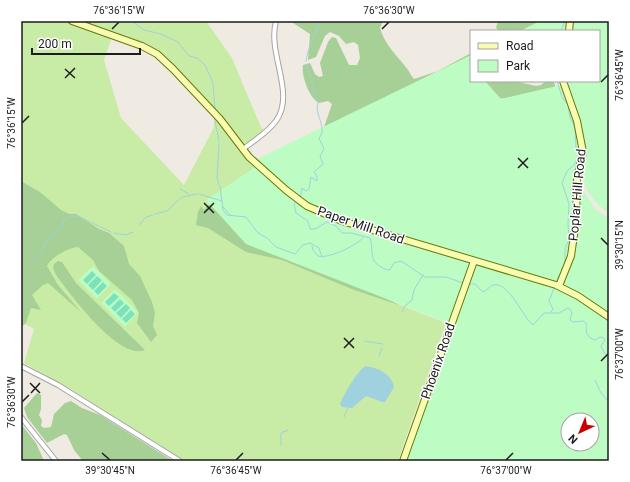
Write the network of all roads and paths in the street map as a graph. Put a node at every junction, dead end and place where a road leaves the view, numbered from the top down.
1 (72, 21) edge
2 (276, 21) edge
3 (563, 82) edge
4 (243, 149) junction
5 (474, 261) junction
6 (558, 286) junction
7 (609, 317) edge
8 (21, 366) edge
9 (21, 418) edge
10 (56, 461) edge
11 (180, 461) edge
12 (403, 461) edge

1 - 4 main road, Paper Mill Road
2 - 4 street
3 - 6 main road, Poplar Hill Road
4 - 5 main road, Paper Mill Road
5 - 6 main road, Paper Mill Road
5 - 12 main road, Phoenix Road
6 - 7 main road, Paper Mill Road
8 - 11 street
9 - 10 street

